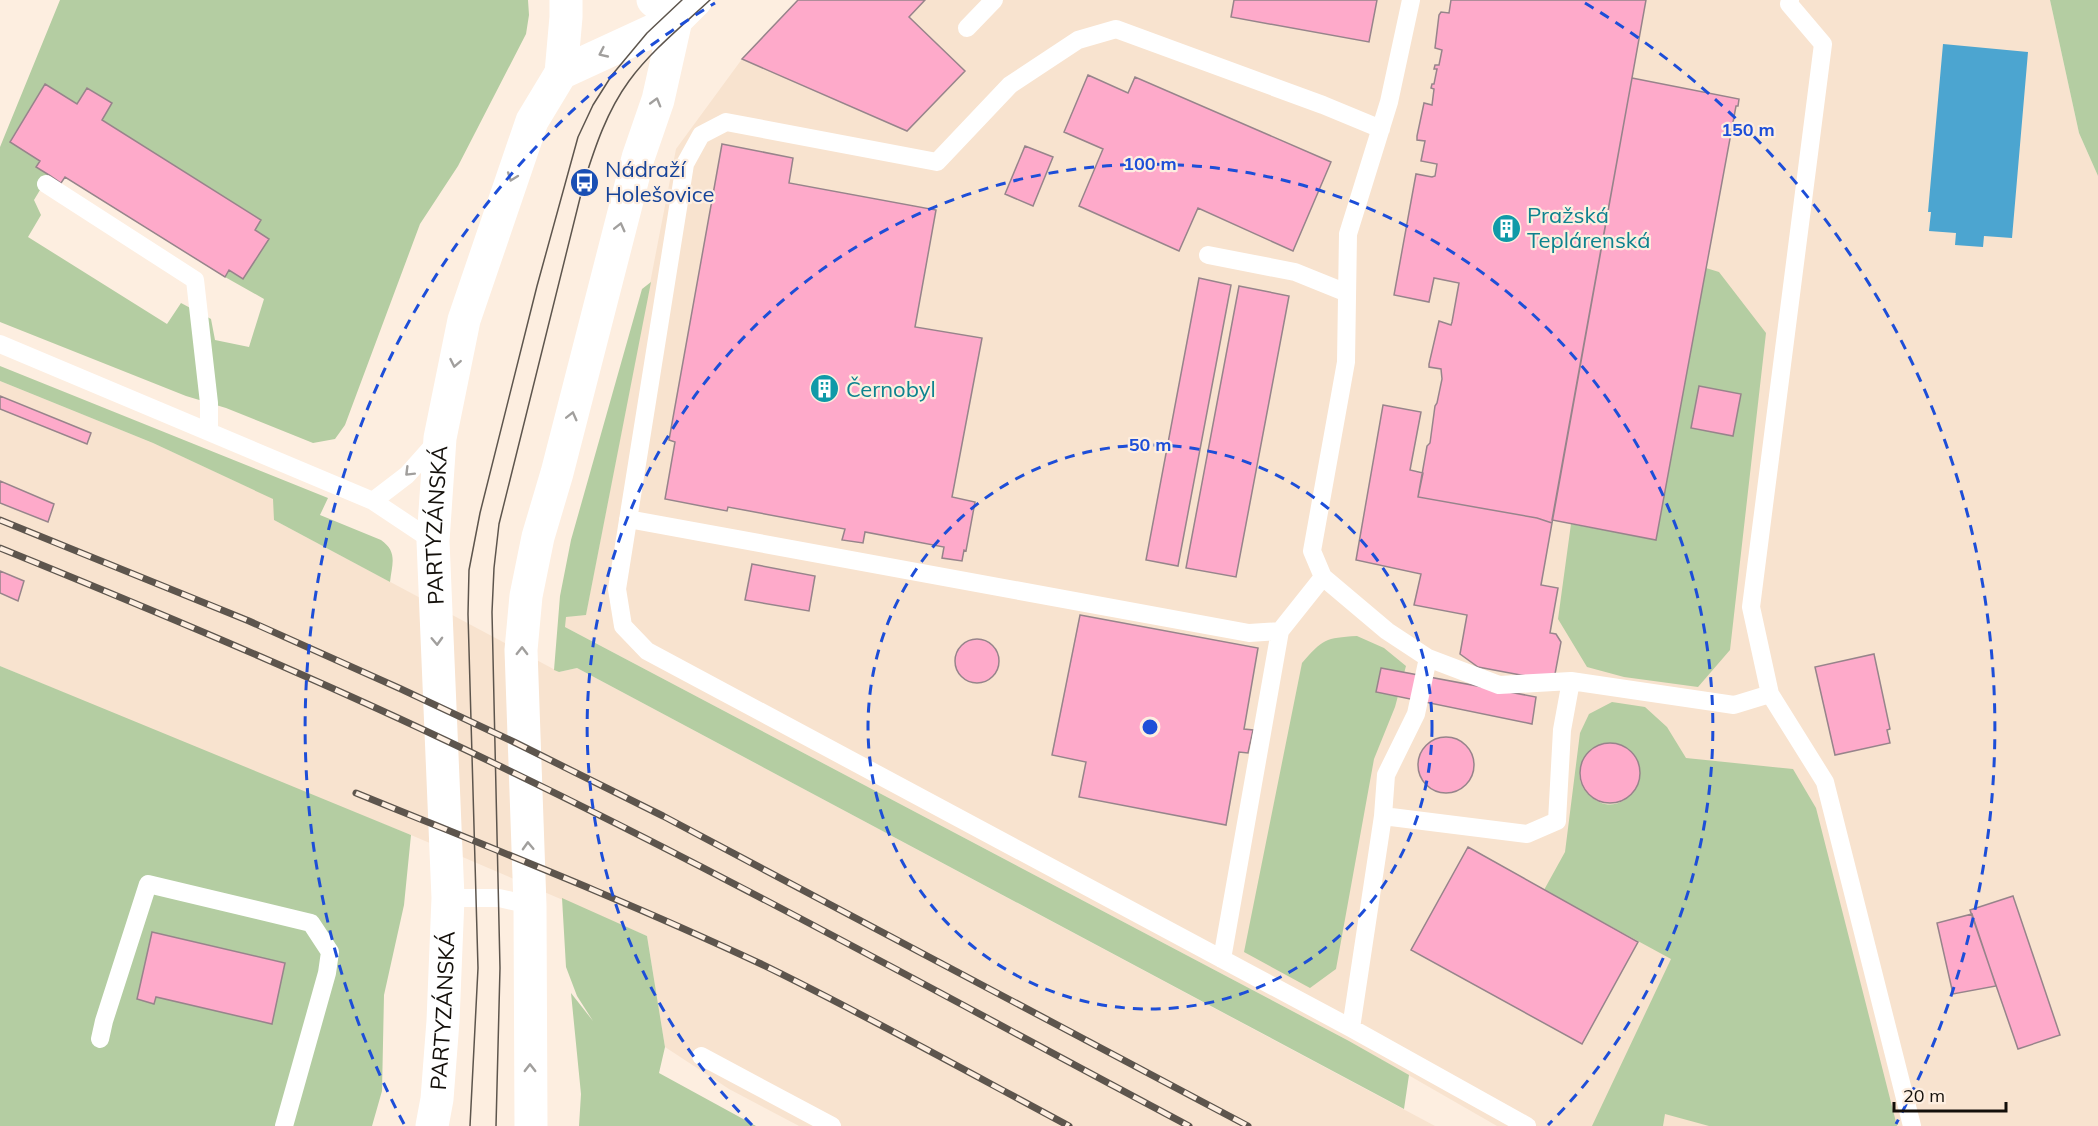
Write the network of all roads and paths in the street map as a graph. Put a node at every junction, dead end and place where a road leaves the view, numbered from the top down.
1 (566, 0) edge
2 (994, 0) edge
3 (1411, 0) edge
4 (1790, 0) edge
5 (673, 5) edge
6 (967, 28) dead end
7 (561, 73) junction
8 (1381, 129) junction
9 (46, 184) dead end
10 (1208, 255) dead end
11 (1347, 292) junction
12 (0, 344) edge
13 (209, 432) junction
14 (440, 438) junction
15 (373, 501) junction
16 (628, 519) junction
17 (433, 541) junction
18 (1323, 577) junction
19 (1280, 631) junction
20 (1428, 658) junction
21 (1571, 681) junction
22 (1770, 694) junction
23 (1383, 816) junction
24 (448, 898) junction
25 (530, 905) junction
26 (1222, 959) junction
27 (1351, 1028) junction
28 (100, 1039) dead end
29 (701, 1056) dead end
30 (429, 1117) edge
31 (284, 1126) edge
32 (531, 1126) edge
33 (832, 1126) edge
34 (1527, 1126) edge
35 (1912, 1126) edge

1 - 7 main road
2 - 6 lane
3 - 8 lane
4 - 22 lane
5 -> 7 main road
25 -> 5 main road
7 -> 14 main road, PARTYZÁNSKÁ
8 - 11 lane
8 - 16 lane
9 - 13 lane
10 - 11 lane
11 - 18 lane
12 - 13 lane
13 - 15 lane
14 -> 15 lane
14 - 17 main road, PARTYZÁNSKÁ
15 - 17 lane
16 - 19 lane
16 - 26 lane
17 -> 24 main road, PARTYZÁNSKÁ
18 - 19 lane
18 - 20 lane
19 - 26 lane
20 - 21 lane
20 - 23 lane
21 - 22 lane
21 - 23 lane
22 - 35 lane
23 - 27 lane
24 - 25 lane
24 - 30 main road, PARTYZÁNSKÁ
32 -> 25 main road
26 - 27 lane
27 - 34 lane
28 - 31 lane
29 - 33 lane

